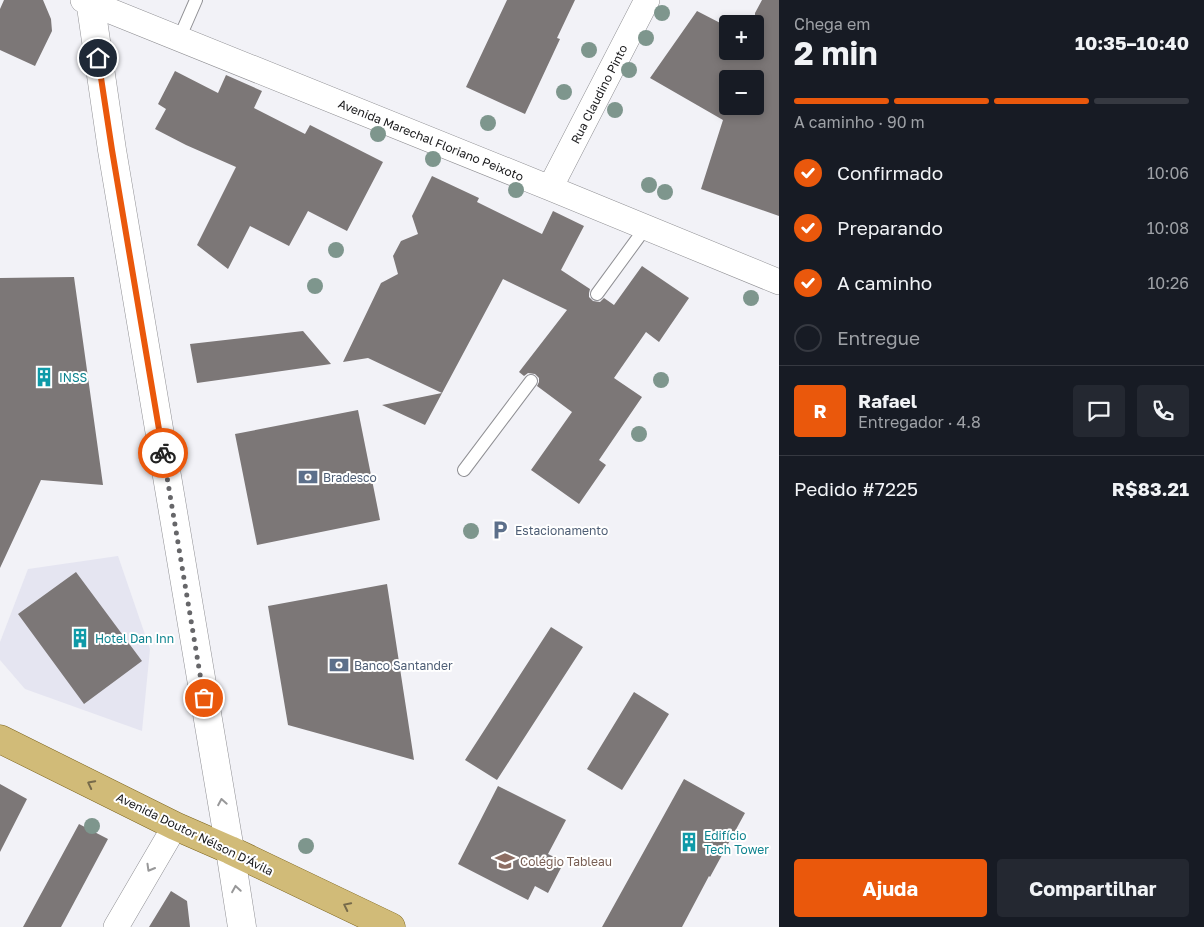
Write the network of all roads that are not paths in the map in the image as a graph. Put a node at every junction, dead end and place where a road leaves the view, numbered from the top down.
1 (196, 0) edge
2 (647, 0) edge
3 (87, 1) edge
4 (180, 39) junction
5 (550, 188) junction
6 (646, 227) junction
7 (779, 282) edge
8 (597, 294) dead end
9 (531, 381) dead end
10 (464, 470) dead end
11 (0, 739) edge
12 (175, 826) junction
13 (230, 850) junction
14 (116, 927) edge
15 (242, 927) edge
16 (391, 927) edge

1 - 4 lane
2 - 5 street, Rua Claudino Pinto
3 - 4 street, Avenida Marechal Floriano Peixoto
13 -> 3 main road
4 - 5 street, Avenida Marechal Floriano Peixoto
5 - 6 street, Avenida Marechal Floriano Peixoto
6 - 7 street, Avenida Marechal Floriano Peixoto
6 - 8 lane
9 - 10 lane
12 -> 11 main road, Avenida Doutor Nélson D'Ávila
12 - 13 main road, Avenida Doutor Nélson D'Ávila
12 -> 14 street
15 -> 13 main road
16 -> 13 main road, Avenida Doutor Nélson D'Ávila

